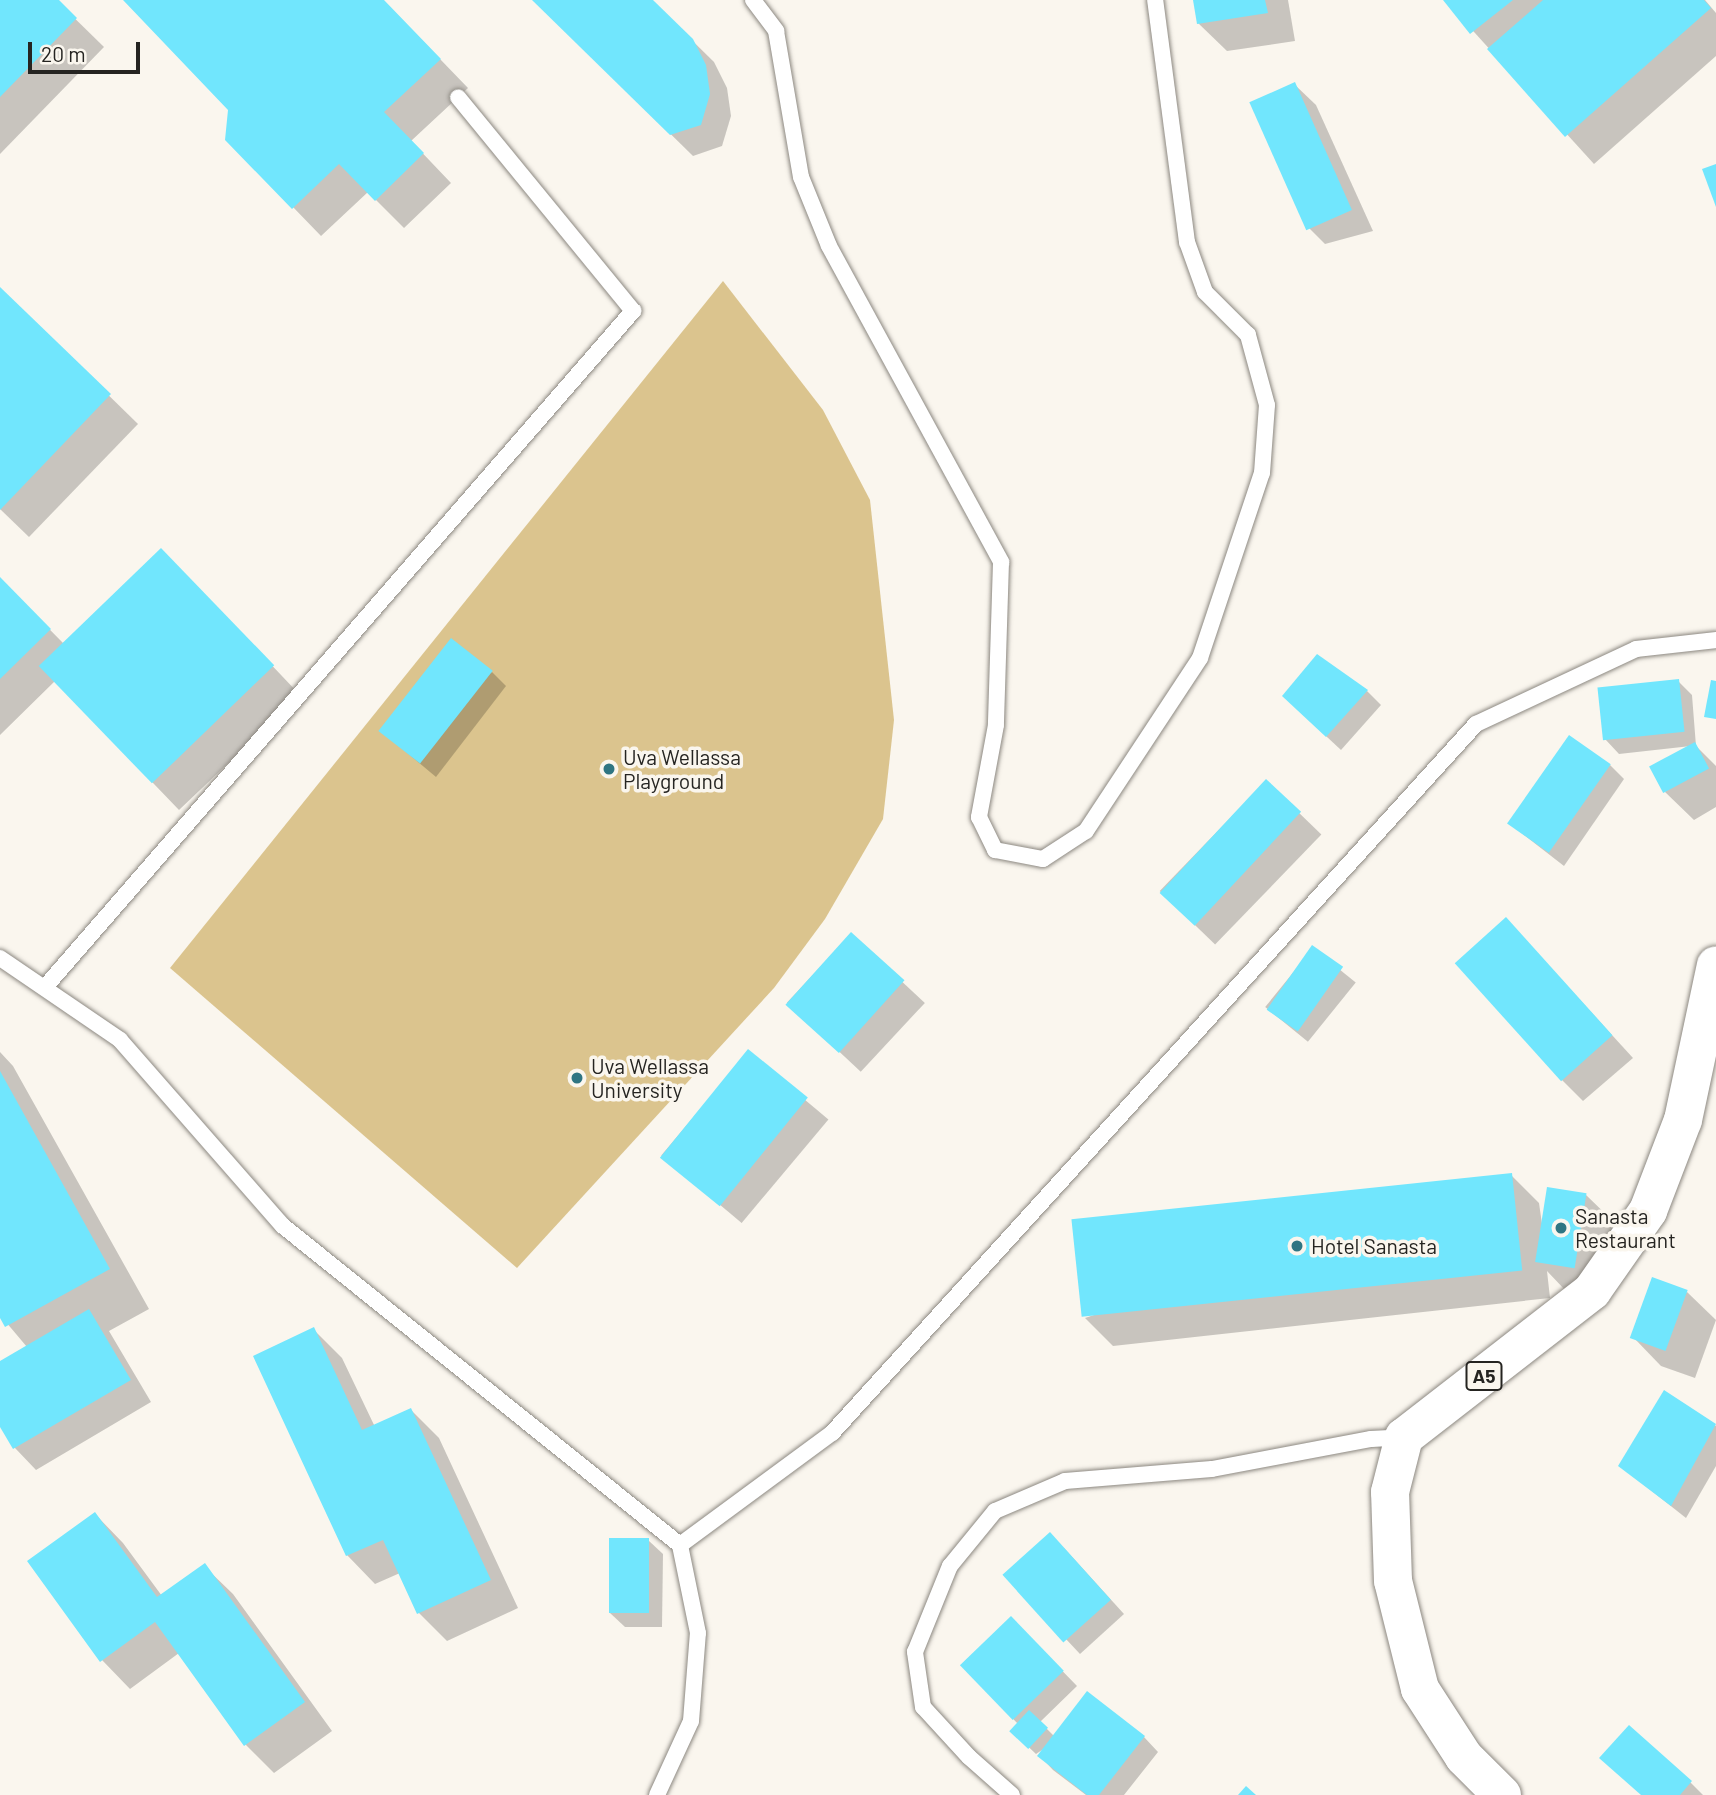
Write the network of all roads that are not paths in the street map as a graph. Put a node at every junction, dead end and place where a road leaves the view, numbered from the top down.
1 (753, 0) edge
2 (1155, 0) edge
3 (458, 97) dead end
4 (1716, 640) edge
5 (0, 957) edge
6 (1716, 965) edge
7 (46, 986) junction
8 (1404, 1437) junction
9 (680, 1545) junction
10 (657, 1795) edge
11 (1012, 1795) edge
12 (1502, 1795) edge

1 - 2 lane
3 - 7 lane
4 - 9 lane
5 - 7 lane
6 - 8 highway, A5
7 - 9 lane
8 - 11 lane
8 - 12 highway
9 - 10 lane

